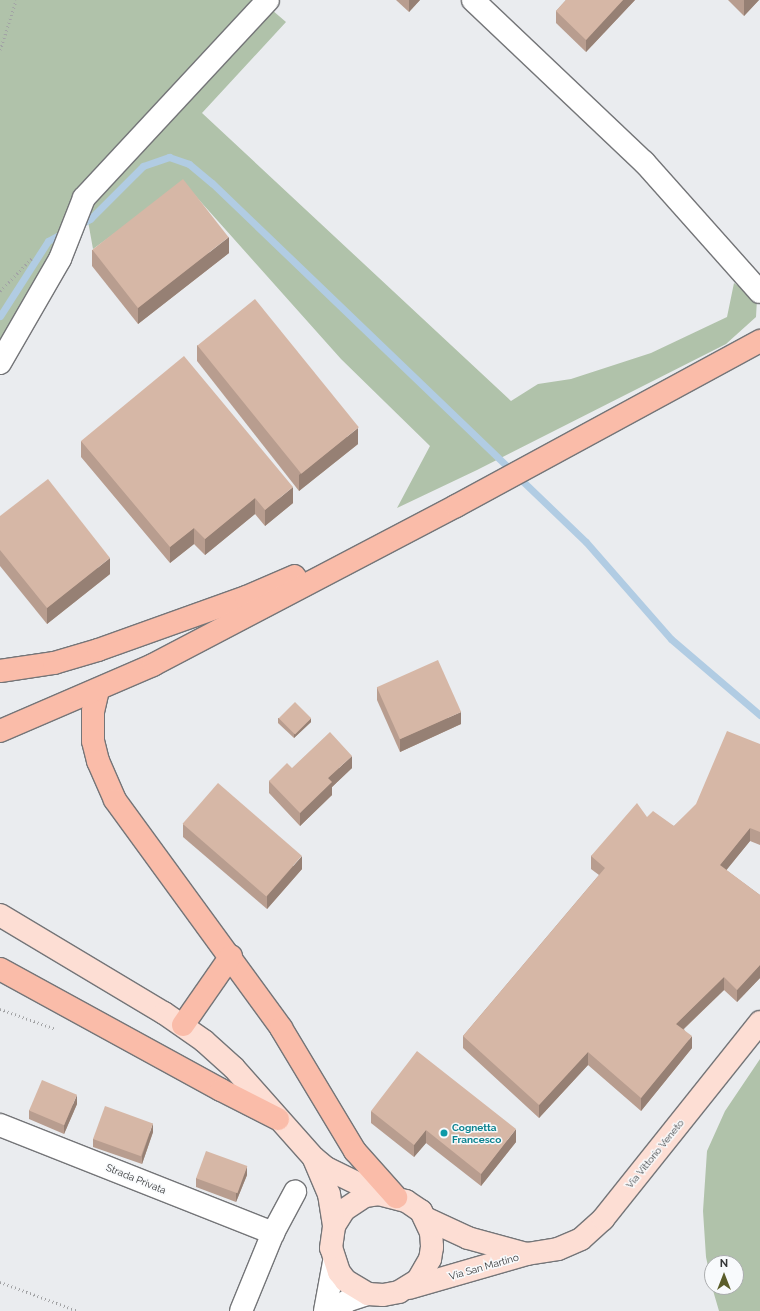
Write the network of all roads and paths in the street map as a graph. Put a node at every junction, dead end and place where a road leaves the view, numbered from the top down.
1 (16, 0) edge
2 (268, 0) edge
3 (473, 0) edge
4 (0, 50) edge
5 (760, 292) edge
6 (760, 340) edge
7 (0, 363) edge
8 (456, 506) junction
9 (0, 671) edge
10 (98, 690) junction
11 (0, 731) edge
12 (0, 915) edge
13 (231, 956) junction
14 (0, 969) edge
15 (760, 1022) edge
16 (183, 1025) junction
17 (278, 1119) junction
18 (0, 1125) edge
19 (314, 1158) junction
20 (295, 1192) dead end
21 (388, 1195) junction
22 (425, 1218) junction
23 (334, 1226) junction
24 (273, 1233) junction
25 (527, 1254) junction
26 (334, 1262) junction
27 (0, 1282) edge
28 (406, 1289) junction
29 (368, 1294) junction
30 (78, 1311) edge
31 (241, 1311) edge
32 (325, 1311) edge
33 (333, 1311) edge

1 - 4 path
2 - 7 street
3 - 5 street
6 - 8 main road
8 - 9 main road
8 - 10 main road
10 - 11 main road
10 - 13 main road
12 - 16 street
13 - 16 main road
13 - 21 main road
14 - 17 main road
15 - 25 street, Via Vittorio Veneto
16 - 17 street
17 - 19 street
18 - 24 street, Strada Privata
19 - 21 street
19 - 23 street
20 - 24 street
21 - 22 street
21 - 23 street
22 - 25 street, Via San Martino
22 - 28 street
23 - 26 street
24 - 31 street
25 - 28 street, Via San Martino
26 - 29 street
26 - 32 street
27 - 30 path
28 - 29 street
29 - 33 street

